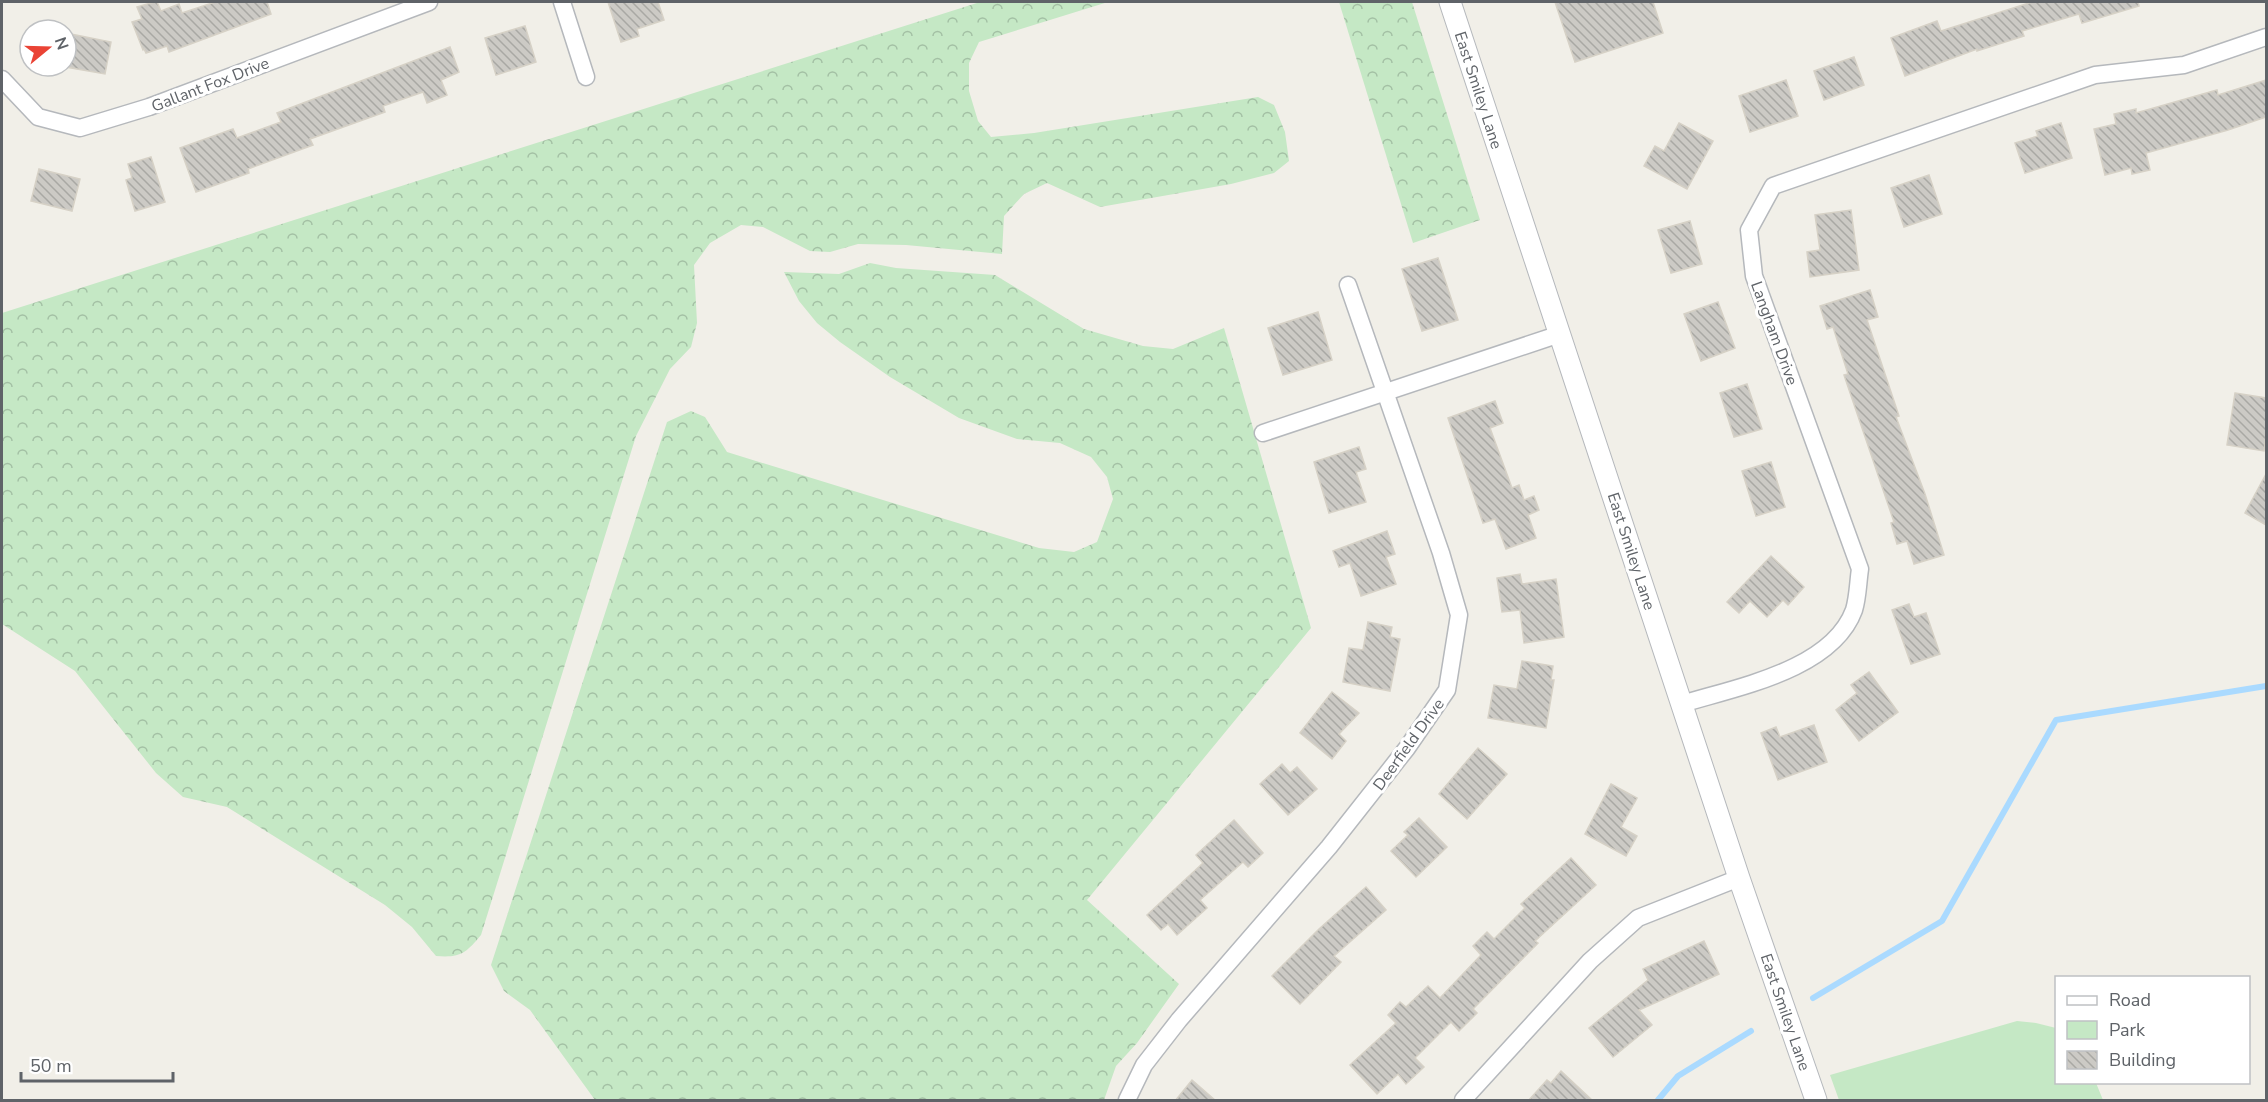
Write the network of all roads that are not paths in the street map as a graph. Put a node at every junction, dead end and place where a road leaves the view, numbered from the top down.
1 (429, 2) edge
2 (562, 2) edge
3 (1450, 2) edge
4 (2266, 37) edge
5 (586, 77) dead end
6 (2, 79) edge
7 (1348, 285) dead end
8 (1560, 334) junction
9 (1386, 393) junction
10 (1263, 433) dead end
11 (1682, 704) junction
12 (1739, 878) junction
13 (1126, 1101) edge
14 (1463, 1101) edge
15 (1816, 1101) edge

1 - 6 street, Gallant Fox Drive
2 - 5 street
3 - 8 street, East Smiley Lane
4 - 11 street, Langham Drive
7 - 9 street, Deerfield Drive
8 - 9 street
8 - 11 street, East Smiley Lane
9 - 10 street
9 - 13 street, Deerfield Drive
11 - 12 street, East Smiley Lane
12 - 14 street
12 - 15 street, East Smiley Lane

